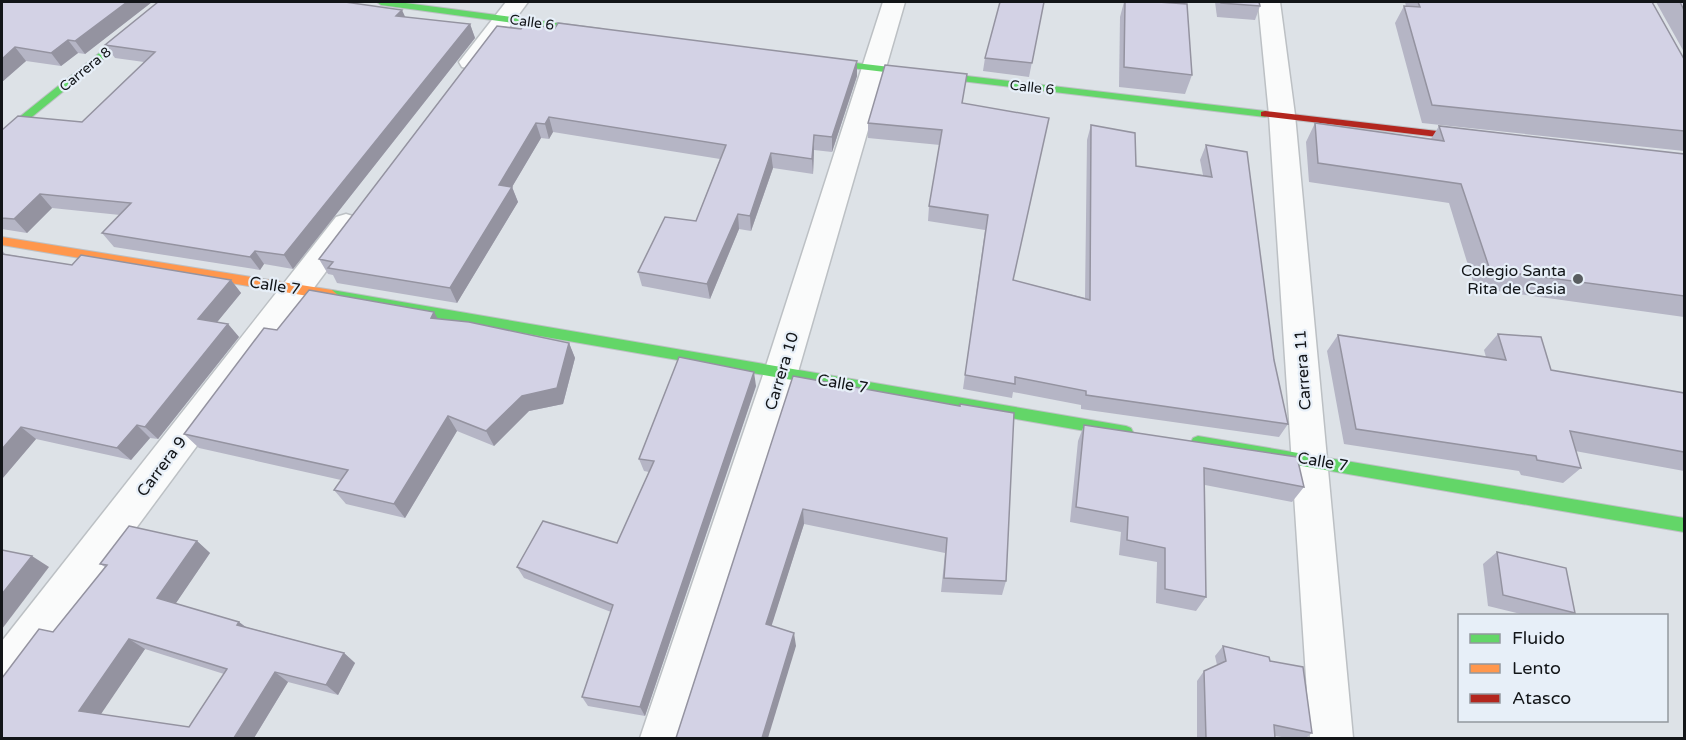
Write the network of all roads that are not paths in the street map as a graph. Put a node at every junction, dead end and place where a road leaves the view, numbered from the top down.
1 (168, 2) edge
2 (381, 2) edge
3 (894, 2) edge
4 (1269, 2) edge
5 (510, 10) edge
6 (619, 34) edge
7 (803, 60) edge
8 (872, 69) junction
9 (454, 84) edge
10 (1282, 115) junction
11 (2, 136) edge
12 (1495, 141) edge
13 (361, 205) edge
14 (2, 241) edge
15 (297, 289) junction
16 (782, 372) junction
17 (1139, 434) edge
18 (1185, 440) edge
19 (1308, 459) junction
20 (1684, 525) edge
21 (2, 674) edge
22 (661, 738) edge
23 (1332, 738) edge

1 - 11 street, Carrera 8
2 - 5 street, Calle 6
3 - 8 street, Carrera 10
4 - 10 street, Carrera 11
5 - 6 street, Calle 6
5 - 9 street
7 - 8 street, Calle 6
8 - 10 street, Calle 6
8 - 16 street, Carrera 10
10 - 12 street, Calle 6
10 - 19 street, Carrera 11
13 - 15 street, Carrera 9
14 - 15 street, Calle 7
15 - 16 street, Calle 7
15 - 21 street, Carrera 9
16 - 17 street, Calle 7
16 - 22 street, Carrera 10
18 - 19 street, Calle 7
19 - 20 street, Calle 7
19 - 23 street, Carrera 11

